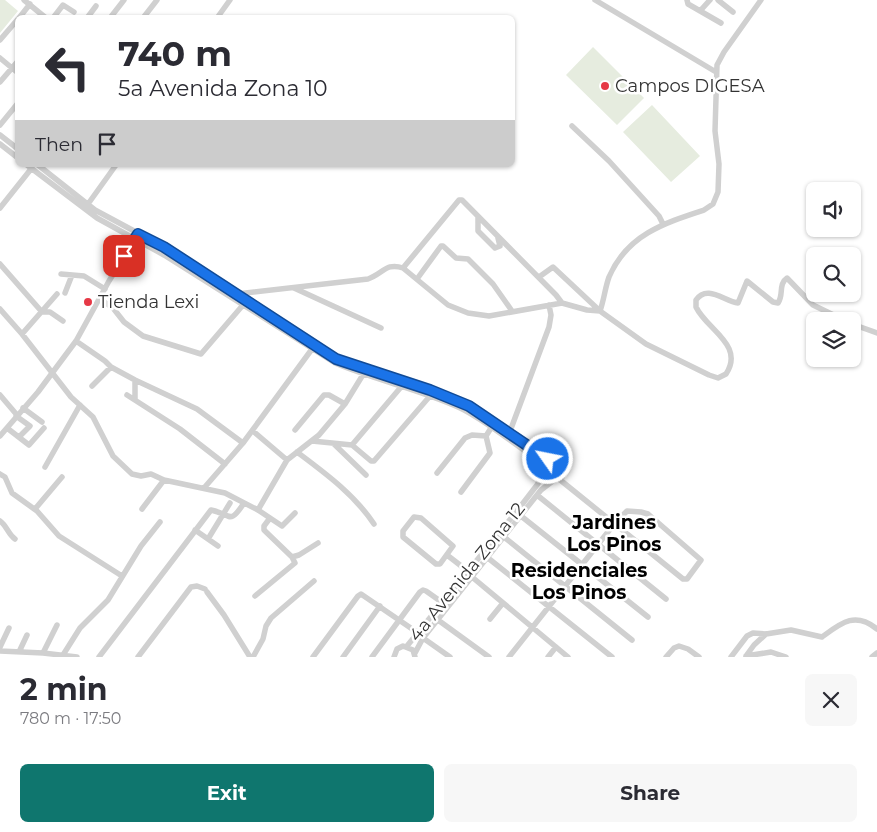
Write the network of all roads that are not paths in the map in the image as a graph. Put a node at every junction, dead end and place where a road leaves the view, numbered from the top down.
1 (24, 0) edge
2 (124, 0) edge
3 (157, 0) edge
4 (230, 0) edge
5 (595, 0) edge
6 (687, 0) edge
7 (710, 0) edge
8 (718, 0) edge
9 (761, 0) edge
10 (30, 4) junction
11 (96, 6) dead end
12 (74, 12) dead end
13 (700, 12) junction
14 (732, 12) dead end
15 (21, 15) edge
16 (43, 15) edge
17 (55, 15) edge
18 (89, 15) edge
19 (112, 15) edge
20 (145, 15) edge
21 (219, 15) edge
22 (15, 22) edge
23 (721, 23) dead end
24 (0, 40) edge
25 (0, 58) edge
26 (15, 64) edge
27 (11, 68) junction
28 (15, 71) edge
29 (716, 72) junction
30 (0, 82) edge
31 (15, 107) edge
32 (0, 125) edge
33 (572, 126) dead end
34 (0, 135) edge
35 (0, 144) edge
36 (15, 147) edge
37 (15, 156) edge
38 (29, 167) edge
39 (40, 167) edge
40 (115, 167) edge
41 (60, 187) junction
42 (88, 204) junction
43 (0, 208) edge
44 (478, 217) junction
45 (663, 224) junction
46 (497, 235) junction
47 (137, 236) junction
48 (0, 264) edge
49 (403, 268) junction
50 (61, 274) dead end
51 (72, 274) junction
52 (539, 278) junction
53 (417, 279) junction
54 (294, 288) junction
55 (105, 289) junction
56 (65, 293) dead end
57 (57, 294) dead end
58 (234, 296) junction
59 (100, 299) junction
60 (562, 303) junction
61 (243, 305) junction
62 (549, 305) junction
63 (512, 311) junction
64 (600, 311) junction
65 (1, 312) edge
66 (42, 312) junction
67 (827, 312) edge
68 (63, 321) dead end
69 (861, 327) edge
70 (381, 328) dead end
71 (877, 333) edge
72 (22, 334) junction
73 (76, 341) junction
74 (312, 349) junction
75 (111, 367) junction
76 (365, 372) junction
77 (52, 374) junction
78 (135, 380) junction
79 (92, 386) dead end
80 (401, 387) junction
81 (0, 395) edge
82 (127, 395) dead end
83 (430, 396) junction
84 (135, 400) junction
85 (345, 404) junction
86 (80, 405) junction
87 (23, 408) junction
88 (17, 416) junction
89 (7, 428) junction
90 (491, 428) junction
91 (295, 430) dead end
92 (253, 431) junction
93 (509, 434) junction
94 (0, 436) edge
95 (486, 436) junction
96 (19, 437) junction
97 (312, 441) junction
98 (243, 443) junction
99 (333, 443) junction
100 (352, 445) junction
101 (297, 452) junction
102 (551, 458) junction
103 (287, 460) junction
104 (225, 464) junction
105 (45, 467) dead end
106 (543, 470) junction
107 (437, 473) dead end
108 (0, 474) edge
109 (366, 475) dead end
110 (62, 477) dead end
111 (164, 480) junction
112 (557, 480) junction
113 (204, 488) junction
114 (460, 492) dead end
115 (537, 495) junction
116 (230, 503) dead end
117 (244, 503) junction
118 (35, 509) junction
119 (142, 509) dead end
120 (258, 510) junction
121 (295, 513) dead end
122 (222, 515) junction
123 (521, 516) junction
124 (270, 518) junction
125 (0, 521) edge
126 (160, 522) dead end
127 (615, 523) junction
128 (374, 524) dead end
129 (195, 530) junction
130 (504, 537) junction
131 (15, 539) dead end
132 (208, 539) junction
133 (318, 542) dead end
134 (599, 544) junction
135 (218, 546) dead end
136 (447, 555) junction
137 (292, 557) junction
138 (488, 558) junction
139 (582, 564) junction
140 (470, 574) junction
141 (122, 576) junction
142 (314, 581) dead end
143 (565, 586) junction
144 (254, 596) dead end
145 (666, 598) dead end
146 (443, 603) junction
147 (503, 603) junction
148 (380, 606) junction
149 (549, 606) junction
150 (648, 617) dead end
151 (490, 619) dead end
152 (400, 620) junction
153 (438, 620) junction
154 (57, 625) dead end
155 (532, 627) junction
156 (9, 628) dead end
157 (877, 629) edge
158 (766, 634) junction
159 (27, 635) dead end
160 (421, 635) junction
161 (632, 640) dead end
162 (407, 646) junction
163 (0, 647) edge
164 (556, 647) junction
165 (0, 651) edge
166 (19, 652) junction
167 (43, 653) junction
168 (877, 653) edge
169 (415, 655) edge
170 (63, 656) edge
171 (77, 657) edge
172 (99, 657) edge
173 (138, 657) edge
174 (252, 657) edge
175 (313, 657) edge
176 (343, 657) edge
177 (372, 657) edge
178 (394, 657) edge
179 (450, 657) edge
180 (488, 657) edge
181 (509, 657) edge
182 (548, 657) edge
183 (568, 657) edge
184 (612, 657) edge
185 (666, 657) edge
186 (699, 657) edge
187 (731, 657) edge
188 (746, 657) edge
189 (786, 657) edge
190 (872, 657) edge

1 - 10 street
2 - 19 street
3 - 20 street
4 - 21 street
5 - 29 street
6 - 13 street
7 - 13 street
8 - 14 street
9 - 29 street
10 - 15 street
10 - 16 street
11 - 18 street
12 - 17 street
13 - 23 street
22 - 24 street
25 - 27 street
26 - 27 street
27 - 28 street
27 - 30 street
29 - 45 street
31 - 32 street
33 - 45 street
34 - 36 street
35 - 37 street
38 - 41 street
38 - 43 street
39 - 41 street
40 - 42 street
41 - 42 street
41 - 47 street
42 - 47 street
44 - 46 street
44 - 46 street
44 - 49 street
45 - 64 street
46 - 52 street
47 - 55 street
47 - 58 street
48 - 66 street
49 - 53 street
49 - 54 street
50 - 51 street
51 - 55 street
51 - 56 street
52 - 60 street
52 - 64 street
53 - 63 street
53 - 63 street
54 - 58 street
54 - 70 street
55 - 59 street
57 - 66 street
58 - 61 street
58 - 76 street
59 - 61 street
59 - 73 street
60 - 62 street
60 - 64 street
61 - 74 street
62 - 63 street
62 - 93 street
64 - 67 street
65 - 72 street
66 - 68 street
66 - 72 street
69 - 71 street
72 - 77 street
73 - 75 street
73 - 77 street
74 - 76 street
74 - 92 street
75 - 78 street
75 - 79 street
76 - 80 street
76 - 85 street
76 - 93 street
77 - 86 street
77 - 87 street
78 - 84 street
78 - 98 street
80 - 83 street
80 - 100 street
81 - 88 street
82 - 84 street
83 - 90 street
83 - 100 street
84 - 104 street
85 - 91 street
85 - 97 street
86 - 105 street
86 - 111 street
87 - 88 street
87 - 96 street
88 - 89 street
88 - 96 street
89 - 94 street
89 - 96 street
90 - 95 street
90 - 106 street
92 - 98 street
92 - 103 street
93 - 102 street
95 - 107 street
95 - 114 street
97 - 99 street
97 - 101 street
98 - 104 street
99 - 100 street
99 - 109 street
101 - 103 street
101 - 128 street
102 - 106 street
102 - 112 street
103 - 120 street
104 - 113 street
106 - 112 street
106 - 140 street, 4a Avenida Zona 12
108 - 118 street
110 - 118 street
111 - 113 street
111 - 119 street
112 - 115 street, 4a Avenida Zona 12
112 - 127 street
113 - 117 street
115 - 123 street, 4a Avenida Zona 12
115 - 134 street
116 - 122 street
117 - 120 street
117 - 122 street
118 - 141 street
120 - 124 street
121 - 124 street
122 - 129 street
122 - 132 street
123 - 130 street, 4a Avenida Zona 12
123 - 139 street
124 - 137 street
125 - 131 street
126 - 141 street
127 - 127 street
127 - 134 street
129 - 132 street
129 - 172 street
130 - 138 street, 4a Avenida Zona 12
130 - 143 street
132 - 135 street
133 - 137 street
134 - 139 street
134 - 145 street
136 - 136 street
136 - 140 street
137 - 144 street
138 - 140 street, 4a Avenida Zona 12
138 - 149 street
139 - 143 street
139 - 150 street
140 - 146 street, 4a Avenida Zona 12
140 - 147 street
140 - 153 street, 4a Avenida Zona 12
141 - 170 street
142 - 174 street
143 - 149 street
143 - 161 street
146 - 152 street
146 - 160 street, 4a Avenida Zona 12
147 - 151 street
147 - 155 street
148 - 152 street
148 - 175 street
148 - 176 street
149 - 155 street
149 - 184 street
152 - 160 street
152 - 177 street
153 - 160 street, 4a Avenida Zona 12
153 - 180 street
154 - 167 street
155 - 164 street
155 - 181 street
156 - 163 street
157 - 158 street
158 - 187 street
158 - 188 street
159 - 166 street
160 - 162 street, 4a Avenida Zona 12
160 - 169 street, 4a Avenida Zona 12
160 - 179 street
162 - 169 street
162 - 178 street, 4a Avenida Zona 12
164 - 182 street
164 - 183 street
165 - 166 street
166 - 167 street
167 - 170 street
168 - 190 street
170 - 171 street
173 - 174 street
185 - 186 street
188 - 189 street

